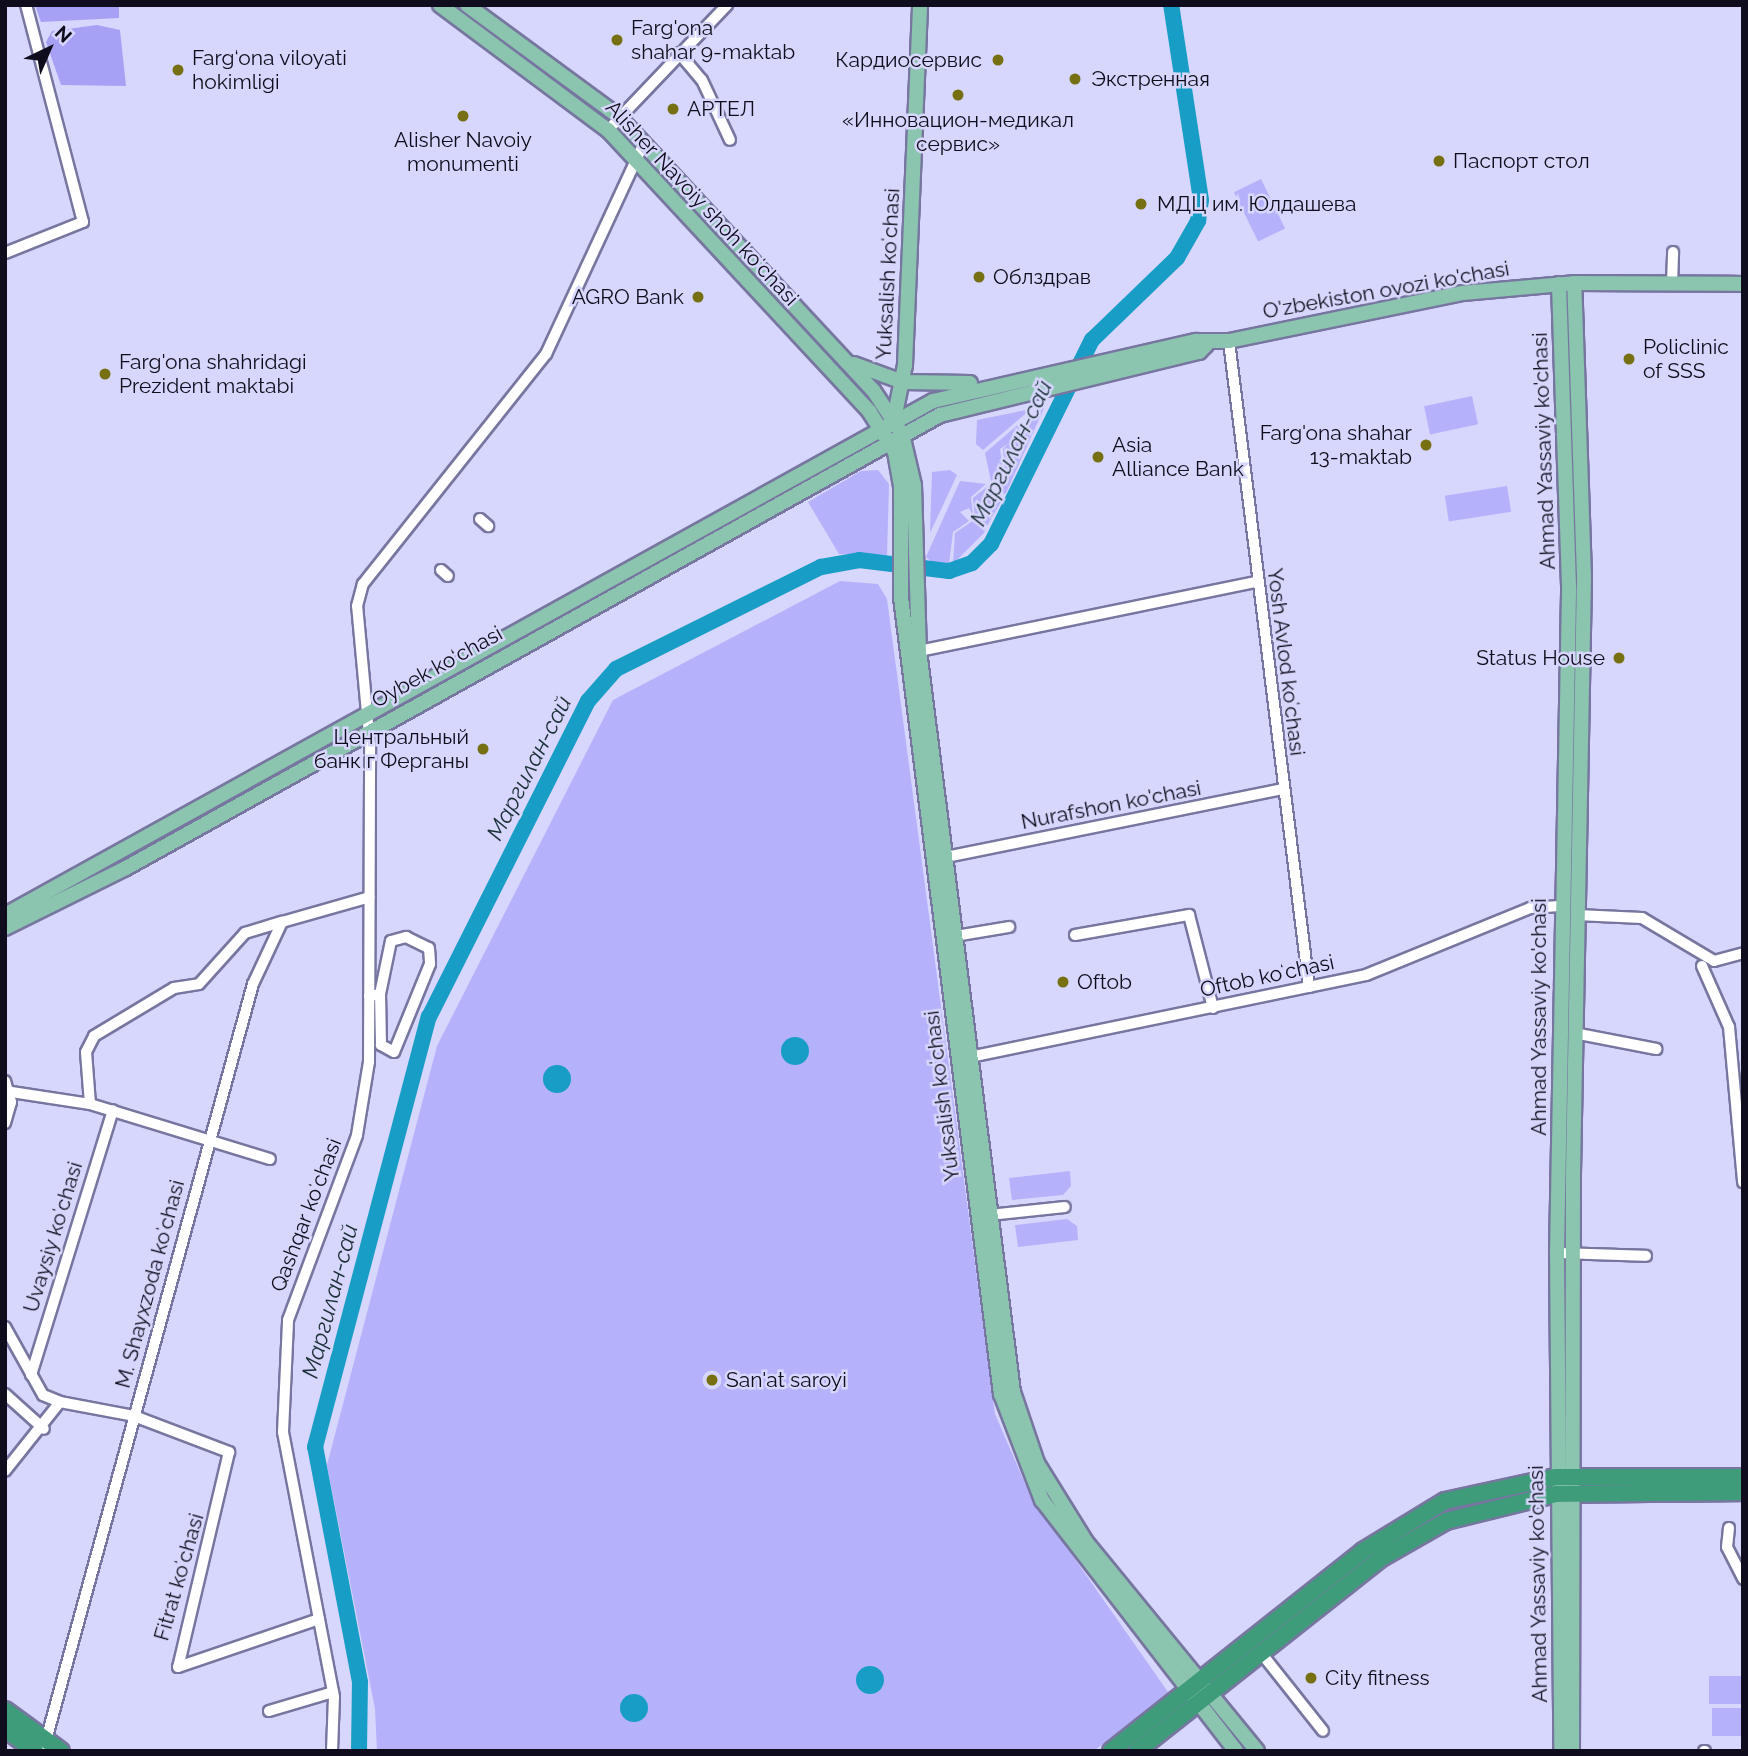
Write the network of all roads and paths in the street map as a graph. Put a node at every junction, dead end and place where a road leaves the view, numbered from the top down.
1 (26, 5) edge
2 (440, 5) edge
3 (467, 5) edge
4 (727, 5) edge
5 (920, 5) edge
6 (679, 53) junction
7 (618, 116) junction
8 (608, 130) junction
9 (730, 140) dead end
10 (643, 143) junction
11 (636, 158) junction
12 (1673, 252) dead end
13 (5, 253) edge
14 (1567, 283) junction
15 (1672, 284) junction
16 (1743, 284) edge
17 (1229, 341) junction
18 (846, 362) junction
19 (1096, 369) junction
20 (903, 382) junction
21 (992, 383) junction
22 (894, 419) junction
23 (881, 426) junction
24 (895, 437) junction
25 (1256, 582) junction
26 (907, 598) junction
27 (1087, 603) dead end
28 (1090, 616) junction
29 (919, 651) junction
30 (365, 715) junction
31 (368, 730) junction
32 (1282, 789) junction
33 (946, 857) junction
34 (370, 897) junction
35 (1560, 906) junction
36 (5, 915) edge
37 (1577, 915) junction
38 (282, 922) junction
39 (5, 928) edge
40 (1009, 928) dead end
41 (1075, 935) dead end
42 (955, 936) junction
43 (1743, 953) edge
44 (1702, 966) dead end
45 (1309, 987) junction
46 (375, 995) junction
47 (1213, 1008) junction
48 (1574, 1033) junction
49 (1656, 1049) dead end
50 (965, 1058) junction
51 (7, 1088) edge
52 (90, 1104) junction
53 (113, 1110) junction
54 (5, 1123) edge
55 (209, 1140) junction
56 (270, 1159) dead end
57 (1743, 1182) edge
58 (1065, 1207) dead end
59 (999, 1214) dead end
60 (1557, 1252) junction
61 (1572, 1253) junction
62 (1646, 1256) dead end
63 (5, 1327) edge
64 (31, 1376) junction
65 (5, 1394) edge
66 (60, 1402) junction
67 (134, 1416) junction
68 (44, 1429) junction
69 (5, 1471) edge
70 (1563, 1477) junction
71 (1743, 1477) edge
72 (1743, 1492) edge
73 (1563, 1494) junction
74 (1730, 1528) dead end
75 (1743, 1579) edge
76 (319, 1619) junction
77 (1566, 1639) junction
78 (1262, 1654) junction
79 (1194, 1686) junction
80 (333, 1692) junction
81 (1206, 1699) junction
82 (5, 1710) edge
83 (269, 1711) dead end
84 (5, 1729) edge
85 (1323, 1731) dead end
86 (41, 1747) edge
87 (61, 1751) edge
88 (332, 1751) edge
89 (1111, 1751) edge
90 (1137, 1751) edge
91 (1236, 1751) edge
92 (1257, 1751) edge
93 (1561, 1751) edge
94 (1572, 1751) edge

1 - 13 street
2 - 8 main road, Alisher Navoiy shoh koʻchasi
3 - 7 main road, Alisher Navoiy shoh koʻchasi
4 - 6 street
5 - 20 main road, Yuksalish koʻchasi
6 - 7 street
6 - 9 street
7 - 8 street
7 - 10 main road, Alisher Navoiy shoh koʻchasi
8 - 11 main road, Alisher Navoiy shoh koʻchasi
10 - 11 street, Qashqar koʻchasi
10 - 18 main road, Alisher Navoiy shoh koʻchasi
11 - 23 main road, Alisher Navoiy shoh koʻchasi
11 - 30 street, Qashqar koʻchasi
12 - 15 street
14 - 15 main road, O'zbekiston ovozi ko'chasi
14 - 17 main road, O'zbekiston ovozi ko'chasi
14 - 35 main road, Ahmad Yassaviy ko'chasi
14 - 37 main road, Ahmad Yassaviy ko'chasi
15 - 16 main road, O'zbekiston ovozi ko'chasi
17 - 19 main road, O'zbekiston ovozi ko'chasi
17 - 25 street, Yosh Avlod koʻchasi
18 - 20 main road
18 - 22 main road, Alisher Navoiy shoh koʻchasi
19 - 21 main road, O'zbekiston ovozi ko'chasi
19 - 24 main road, O'zbekiston ovozi ko'chasi
20 - 21 main road
20 - 22 main road, Yuksalish koʻchasi
21 - 22 main road, O'zbekiston ovozi ko'chasi
22 - 23 main road, O'zbekiston ovozi ko'chasi
22 - 24 main road, Alisher Navoiy shoh koʻchasi
23 - 24 main road, Yuksalish koʻchasi
23 - 30 main road, Oybek ko‘chasi
24 - 26 main road, Yuksalish koʻchasi
24 - 31 main road, Oybek ko‘chasi
25 - 28 street
25 - 32 street, Yosh Avlod koʻchasi
26 - 29 main road, Yuksalish koʻchasi
26 - 50 main road, Yuksalish koʻchasi
27 - 28 street
28 - 29 street
29 - 33 main road, Yuksalish koʻchasi
30 - 31 street, Qashqar koʻchasi
30 - 36 main road, Oybek ko‘chasi
31 - 34 street, Qashqar koʻchasi
31 - 39 main road, Oybek ko‘chasi
32 - 33 street, Nurafshon ko'chasi
32 - 45 street, Yosh Avlod koʻchasi
33 - 42 main road, Yuksalish koʻchasi
34 - 38 street
34 - 46 street, Qashqar koʻchasi
35 - 45 street, Oftob koʻchasi
35 - 60 main road, Ahmad Yassaviy ko'chasi
37 - 43 street
37 - 48 main road, Ahmad Yassaviy ko'chasi
38 - 52 street
38 - 55 street, M. Shayxzoda koʻchasi
40 - 42 street
41 - 47 street
42 - 50 main road, Yuksalish koʻchasi
44 - 57 street
45 - 47 street, Oftob koʻchasi
46 - 46 street
46 - 76 street, Qashqar koʻchasi
47 - 50 street, Oftob koʻchasi
48 - 49 street
48 - 61 main road, Ahmad Yassaviy ko'chasi
50 - 79 main road, Yuksalish koʻchasi
51 - 52 street
51 - 54 street
52 - 53 street
53 - 55 street
53 - 64 street, Uvaysiy koʻchasi
55 - 56 street
55 - 67 street, M. Shayxzoda koʻchasi
58 - 59 street
60 - 61 street
60 - 70 main road, Ahmad Yassaviy ko'chasi
61 - 62 street
61 - 70 main road, Ahmad Yassaviy ko'chasi
63 - 64 street
64 - 66 street
65 - 68 street
66 - 67 street
66 - 68 street
67 - 76 street, Fitrat koʻchasi
67 - 86 street, M. Shayxzoda koʻchasi
68 - 69 street
70 - 71 highway
70 - 73 main road, Ahmad Yassaviy ko'chasi
70 - 79 highway
72 - 73 highway
73 - 77 main road, Ahmad Yassaviy ko'chasi
73 - 78 highway
74 - 75 street
76 - 80 street, Qashqar koʻchasi
77 - 93 main road, Ahmad Yassaviy ko'chasi
77 - 94 main road, Ahmad Yassaviy ko'chasi
78 - 81 highway
78 - 85 street
79 - 81 main road, Yuksalish koʻchasi
79 - 89 highway
80 - 83 street
80 - 88 street, Qashqar koʻchasi
81 - 90 highway
81 - 91 main road
81 - 92 main road
82 - 86 highway
84 - 86 highway
86 - 87 highway

